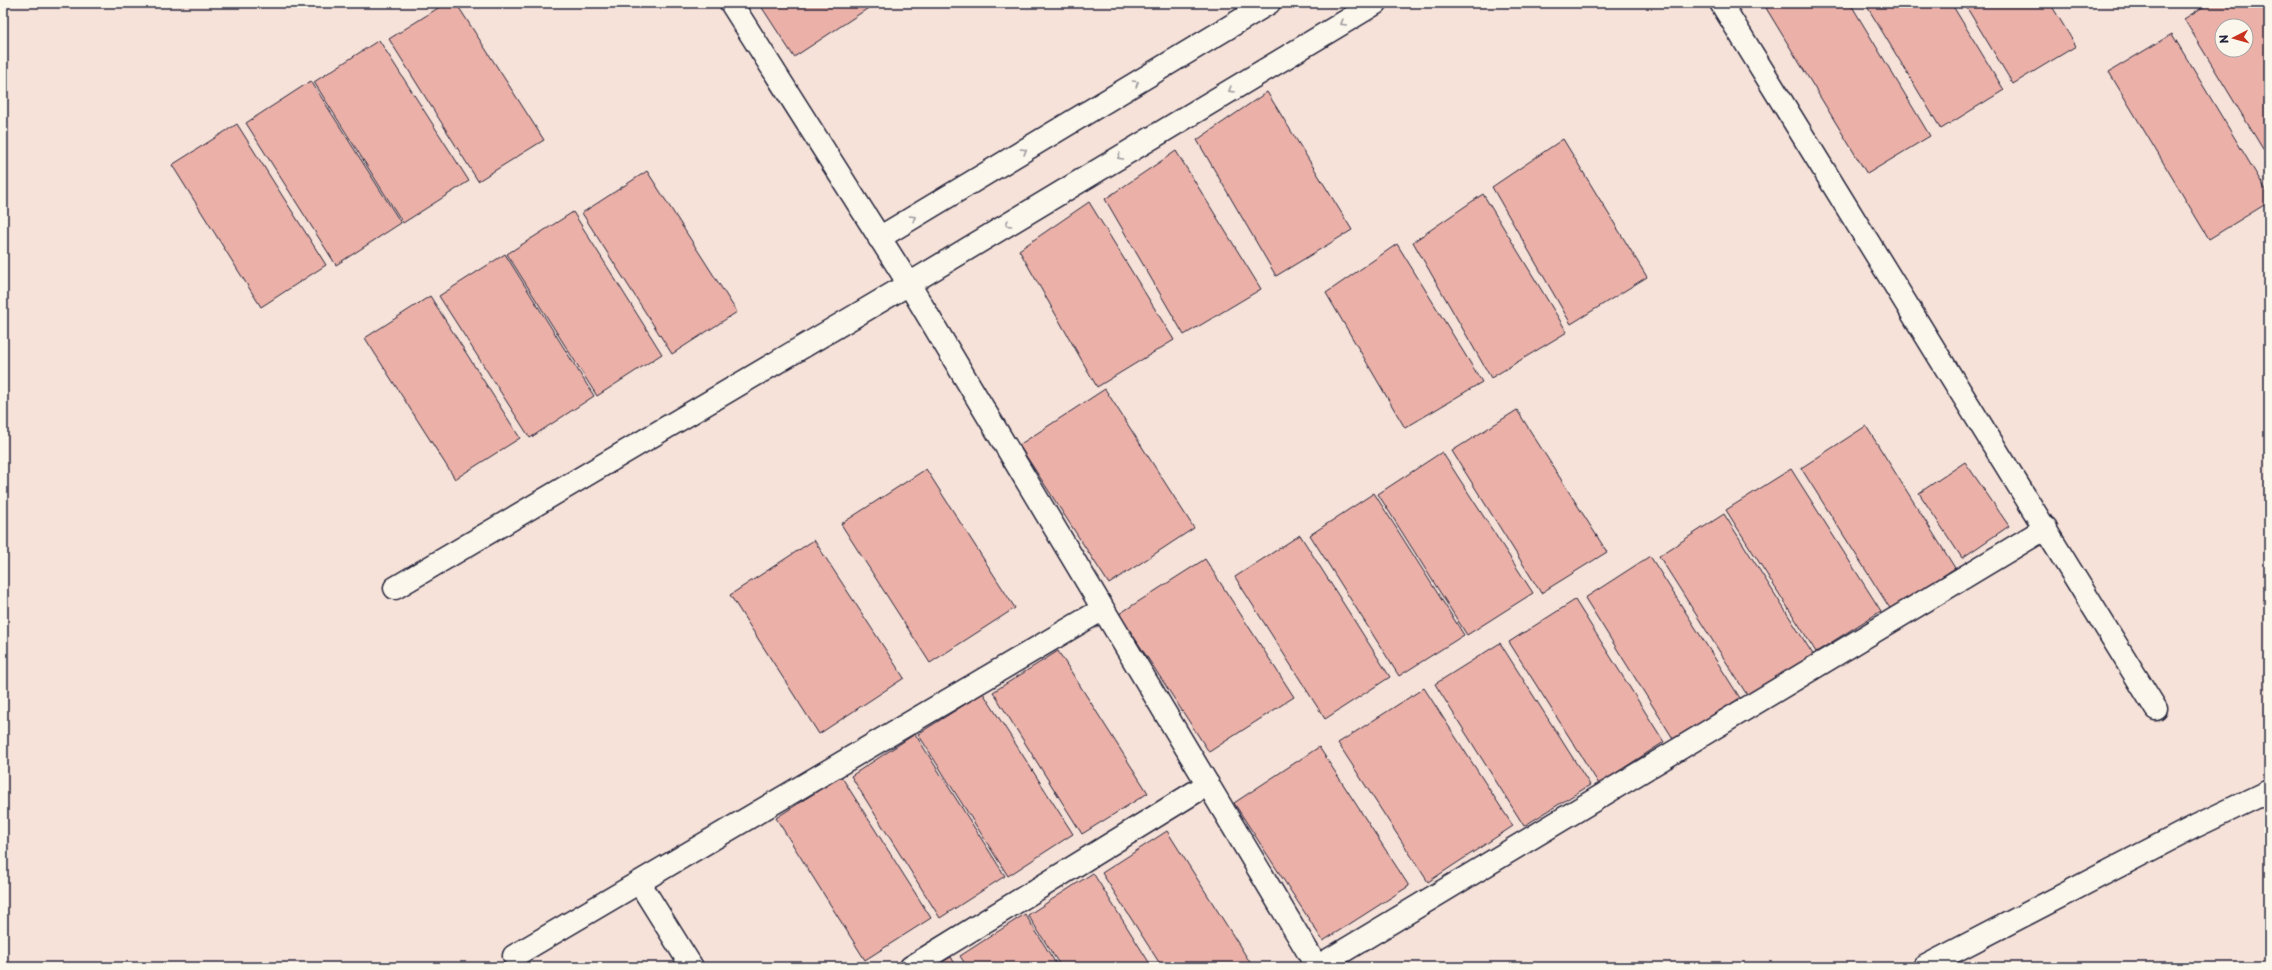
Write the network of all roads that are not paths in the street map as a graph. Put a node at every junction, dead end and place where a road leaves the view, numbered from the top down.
1 (731, 3) edge
2 (1269, 3) edge
3 (1376, 3) edge
4 (1721, 3) edge
5 (879, 238) junction
6 (909, 284) junction
7 (2046, 528) junction
8 (395, 588) dead end
9 (1103, 609) junction
10 (2156, 709) dead end
11 (1208, 784) junction
12 (2269, 792) edge
13 (639, 882) junction
14 (514, 956) dead end
15 (692, 967) edge
16 (911, 967) edge
17 (1317, 967) edge
18 (1924, 967) edge

1 - 5 street
5 -> 2 street
3 -> 6 street
4 - 7 street
5 - 6 street
6 - 8 street
6 - 9 street
7 - 10 street
7 - 17 street
9 - 11 street
9 - 13 street
11 - 16 street
11 - 17 street
12 - 18 street
13 - 14 street
13 - 15 street

